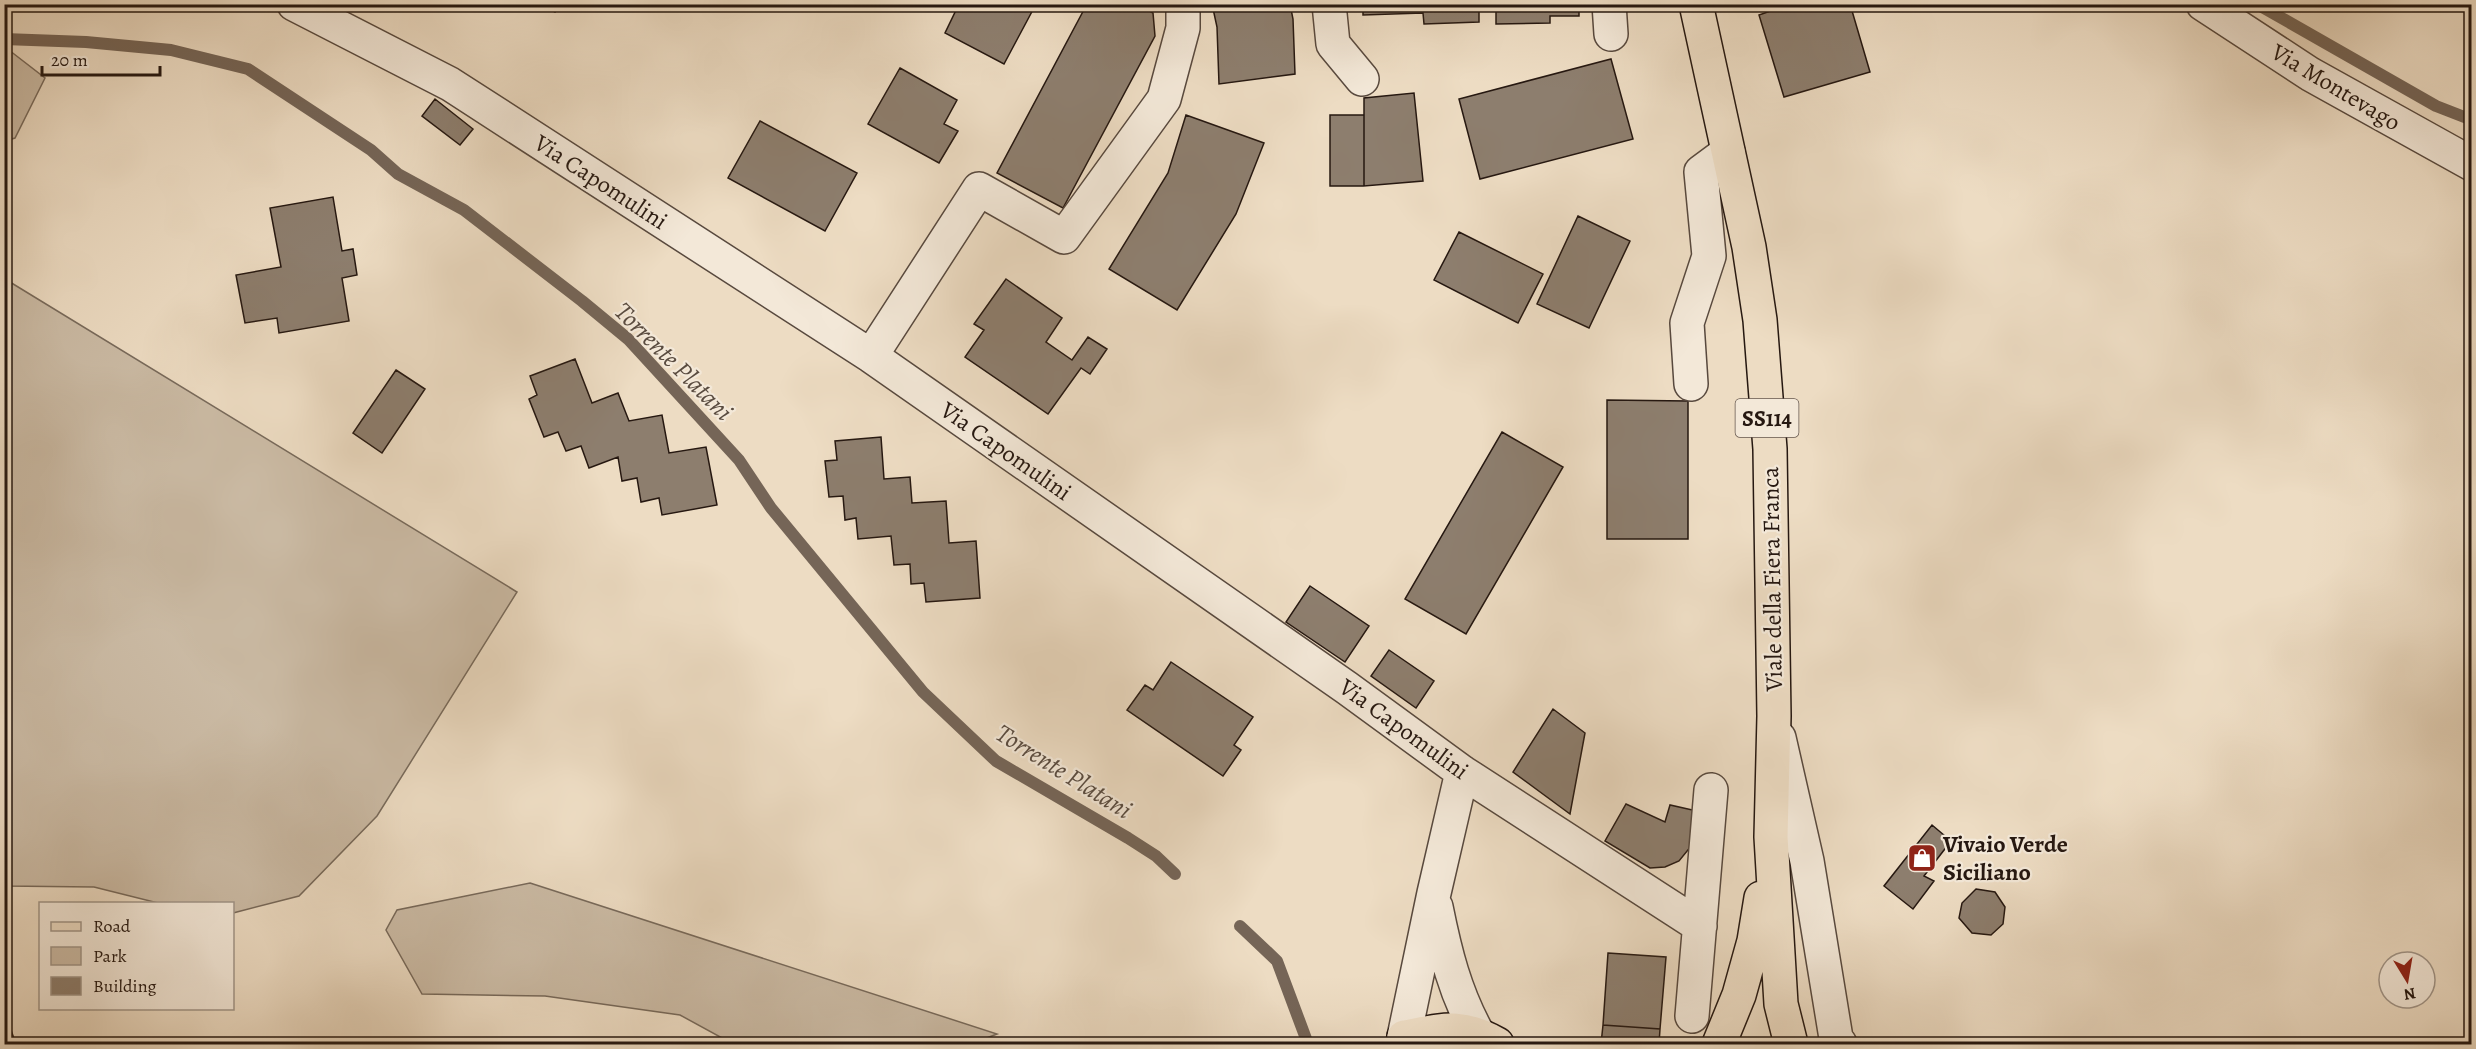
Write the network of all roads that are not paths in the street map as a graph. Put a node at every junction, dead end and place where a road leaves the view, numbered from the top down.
1 (294, 4) edge
2 (1183, 4) edge
3 (1329, 4) edge
4 (1696, 4) edge
5 (2203, 4) edge
6 (1362, 79) dead end
7 (1728, 152) junction
8 (2472, 164) edge
9 (871, 356) junction
10 (1691, 384) dead end
11 (1774, 716) junction
12 (1462, 772) junction
13 (1711, 790) dead end
14 (1771, 837) junction
15 (1434, 893) junction
16 (1700, 926) junction
17 (1692, 1016) dead end
18 (1488, 1039) edge
19 (1412, 1042) edge
20 (1719, 1044) edge
21 (1791, 1044) edge
22 (1840, 1044) edge

1 - 9 street, Via Capomulini
2 - 9 street
3 - 6 street
4 - 7 main road, Viale della Fiera Franca / SS114
5 - 8 street, Via Montevago
7 - 10 street
7 - 11 main road, Viale della Fiera Franca / SS114
9 - 12 street, Via Capomulini
11 - 14 main road, Viale della Fiera Franca / SS114
11 - 22 street
12 - 15 street
12 - 16 street, Via Capomulini
13 - 16 street
14 - 20 main road
14 - 21 main road
15 - 18 street
15 - 19 street
16 - 17 street
18 - 19 main road

